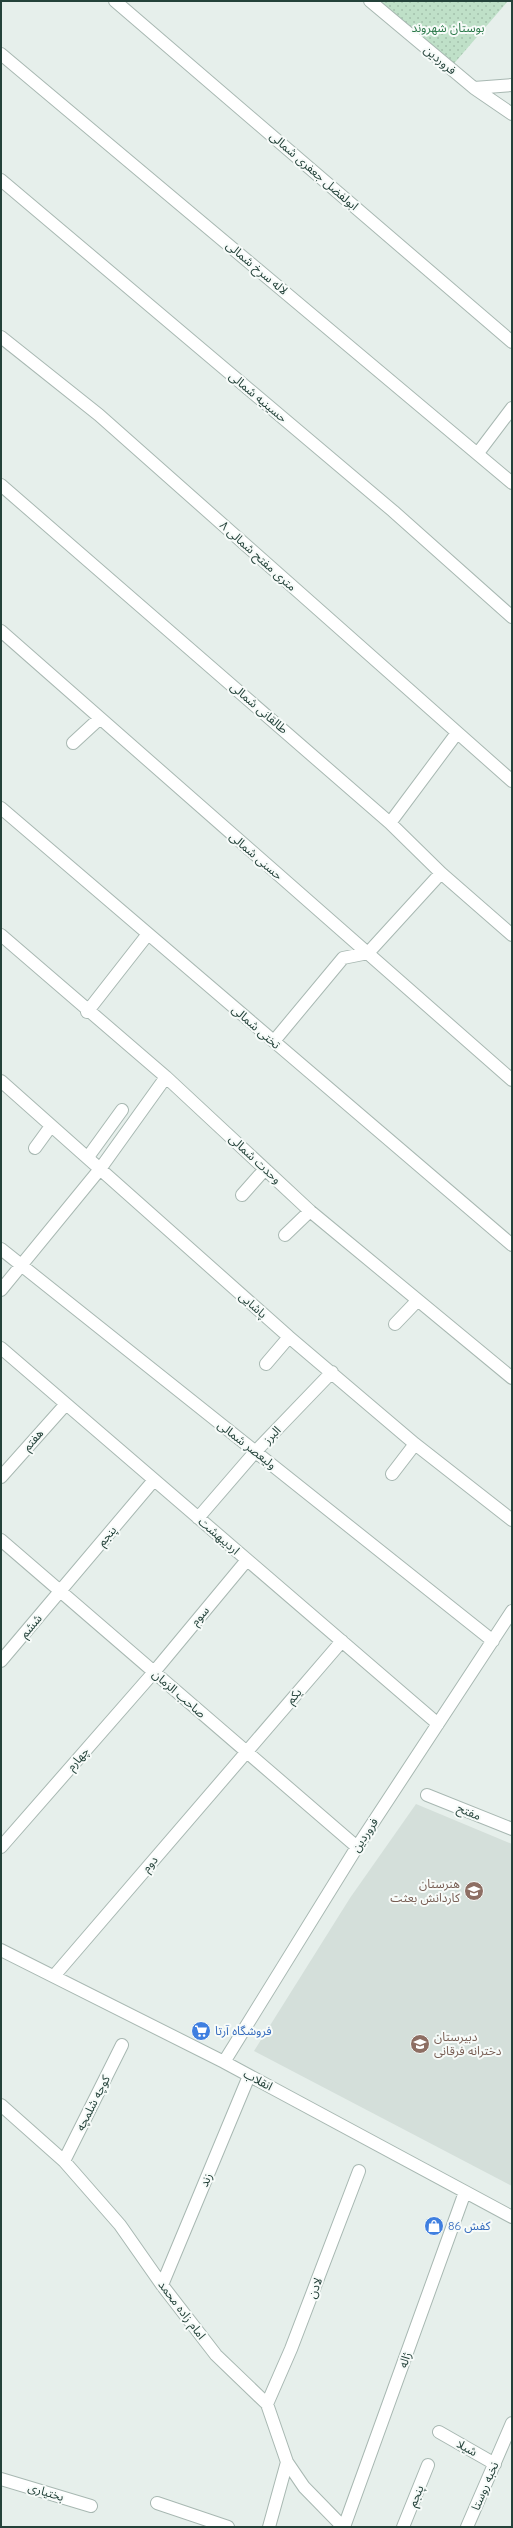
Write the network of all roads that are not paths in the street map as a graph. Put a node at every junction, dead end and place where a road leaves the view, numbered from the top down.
1 (116, 1) edge
2 (370, 1) edge
3 (1, 54) edge
4 (512, 85) edge
5 (474, 88) junction
6 (512, 114) edge
7 (1, 180) edge
8 (1, 337) edge
9 (512, 342) edge
10 (512, 408) edge
11 (478, 453) junction
12 (512, 483) edge
13 (1, 485) edge
14 (512, 617) edge
15 (1, 631) edge
16 (99, 719) junction
17 (457, 733) junction
18 (73, 743) dead end
19 (512, 781) edge
20 (1, 808) edge
21 (390, 823) junction
22 (441, 873) junction
23 (148, 934) junction
24 (1, 935) edge
25 (512, 935) edge
26 (368, 953) junction
27 (88, 1012) junction
28 (274, 1042) junction
29 (166, 1077) junction
30 (512, 1080) edge
31 (1, 1081) edge
32 (122, 1110) dead end
33 (50, 1126) junction
34 (35, 1148) dead end
35 (88, 1157) junction
36 (100, 1169) junction
37 (266, 1169) junction
38 (242, 1195) dead end
39 (310, 1211) junction
40 (285, 1235) dead end
41 (512, 1245) edge
42 (1, 1249) edge
43 (20, 1265) junction
44 (1, 1290) edge
45 (417, 1301) junction
46 (395, 1324) dead end
47 (289, 1337) junction
48 (1, 1348) edge
49 (266, 1364) dead end
50 (332, 1372) junction
51 (512, 1378) edge
52 (66, 1404) junction
53 (415, 1444) junction
54 (255, 1452) junction
55 (392, 1474) dead end
56 (1, 1477) edge
57 (154, 1480) junction
58 (198, 1518) junction
59 (512, 1520) edge
60 (1, 1540) edge
61 (247, 1560) junction
62 (60, 1591) junction
63 (512, 1611) edge
64 (493, 1640) junction
65 (342, 1641) junction
66 (1, 1662) edge
67 (154, 1672) junction
68 (438, 1724) junction
69 (246, 1752) junction
70 (426, 1795) dead end
71 (512, 1829) edge
72 (1, 1847) edge
73 (357, 1847) junction
74 (1, 1950) edge
75 (54, 1976) junction
76 (122, 2045) dead end
77 (224, 2062) junction
78 (250, 2076) junction
79 (1, 2105) edge
80 (64, 2161) junction
81 (359, 2171) dead end
82 (465, 2192) junction
83 (512, 2217) edge
84 (162, 2285) junction
85 (268, 2404) junction
86 (512, 2423) edge
87 (439, 2432) dead end
88 (287, 2462) junction
89 (495, 2464) junction
90 (428, 2465) dead end
91 (1, 2479) edge
92 (157, 2503) dead end
93 (91, 2506) dead end
94 (228, 2527) edge
95 (269, 2527) edge
96 (344, 2527) edge
97 (404, 2527) edge
98 (467, 2527) edge

1 - 9 street, ابولفضل جعفری شمالی
2 - 5 street, فروردین
3 - 11 street, لاله سرخ شمالی
4 - 5 street
5 - 6 street, فروردین
7 - 14 street, حسینیه شمالی
8 - 17 street, ۸ متری مفتح شمالی
10 - 11 street
11 - 12 street, لاله سرخ شمالی
13 - 21 street, طالقانی شمالی
15 - 16 street, حسنی شمالی
16 - 18 street
16 - 26 street, حسنی شمالی
17 - 19 street, ۸ متری مفتح شمالی
17 - 21 street
20 - 23 street, تختی شمالی
21 - 22 street, طالقانی شمالی
22 - 25 street, طالقانی شمالی
22 - 26 street
23 - 27 street
23 - 28 street, تختی شمالی
24 - 27 street, وحدت شمالی
26 - 28 street
26 - 30 street, حسنی شمالی
27 - 29 street, وحدت شمالی
28 - 41 street, تختی شمالی
29 - 36 street
29 - 37 street, وحدت شمالی
31 - 33 street, پاشایی
32 - 35 street
33 - 34 street
33 - 35 street, پاشایی
35 - 36 street, پاشایی
36 - 43 street
36 - 47 street, پاشایی
37 - 38 street
37 - 39 street, وحدت شمالی
39 - 40 street
39 - 45 street, وحدت شمالی
42 - 43 street, ولیعصر شمالی
43 - 44 street
43 - 54 street, ولیعصر شمالی
45 - 46 street
45 - 51 street, وحدت شمالی
47 - 49 street
47 - 50 street, پاشایی
48 - 52 street, اردیبهشت
50 - 53 street, پاشایی
50 - 54 street, البرز
52 - 56 street, هفتم
52 - 57 street, اردیبهشت
53 - 55 street
53 - 59 street, پاشایی
54 - 58 street, البرز
54 - 64 street, ولیعصر شمالی
57 - 58 street, اردیبهشت
57 - 62 street, پنجم
58 - 61 street, اردیبهشت
60 - 62 street, صاحب الزمان
61 - 65 street, اردیبهشت
61 - 67 street, سوم
62 - 66 street, ششم
62 - 67 street, صاحب الزمان
63 - 64 street, فروردین
64 - 68 street, فروردین
65 - 68 street, اردیبهشت
65 - 69 street, یکم
67 - 69 street, صاحب الزمان
67 - 72 street, چهارم
68 - 73 street, فروردین
69 - 73 street, صاحب الزمان
69 - 75 street, دوم
70 - 71 street, مفتح
73 - 77 street, فروردین
74 - 75 street, انقلاب
75 - 77 street, انقلاب
76 - 80 street, کوچه شلمچه
77 - 78 street, انقلاب
78 - 82 street, انقلاب
78 - 84 street, زند
79 - 80 street, امام زاده محمد
80 - 84 street, امام زاده محمد
81 - 85 street, لادن
82 - 83 street, انقلاب
82 - 96 street, ژاله
84 - 85 street, امام زاده محمد
85 - 88 street, امام زاده محمد
86 - 89 street, نخبه روستا
87 - 89 street, شیلا
88 - 95 street
88 - 96 street, امام زاده محمد
89 - 98 street, نخبه روستا
90 - 97 street, پنجم
91 - 93 street, بختیاری
92 - 94 street

